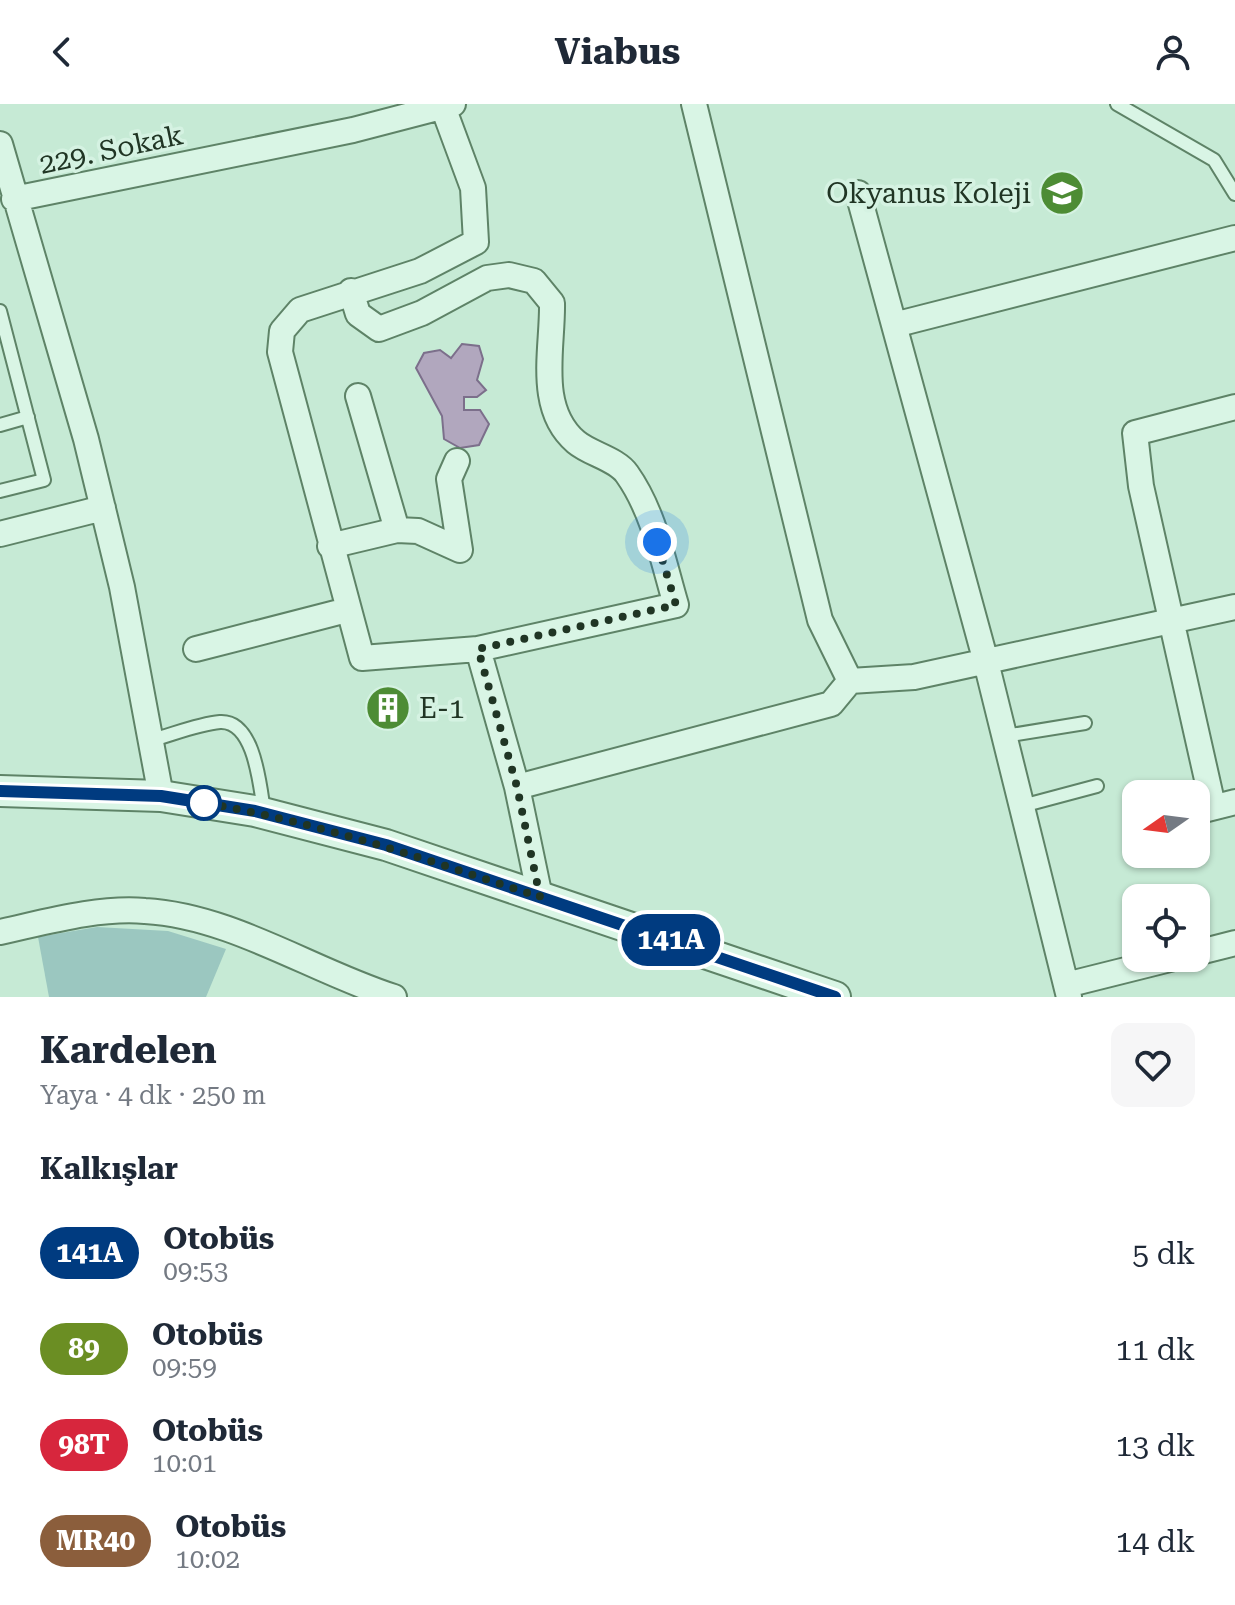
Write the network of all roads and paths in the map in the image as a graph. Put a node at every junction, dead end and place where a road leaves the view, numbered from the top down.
1 (694, 104) edge
2 (1117, 104) edge
3 (446, 105) edge
4 (0, 144) edge
5 (858, 193) dead end
6 (1235, 194) edge
7 (14, 199) junction
8 (1235, 238) edge
9 (351, 291) junction
10 (0, 311) edge
11 (894, 325) junction
12 (358, 396) dead end
13 (1235, 407) edge
14 (28, 417) junction
15 (0, 425) edge
16 (457, 461) dead end
17 (0, 491) edge
18 (103, 508) junction
19 (397, 530) junction
20 (0, 534) edge
21 (330, 546) junction
22 (1235, 607) edge
23 (347, 610) junction
24 (1171, 622) junction
25 (196, 649) dead end
26 (478, 649) junction
27 (986, 662) junction
28 (850, 681) junction
29 (1085, 723) dead end
30 (1005, 736) junction
31 (152, 740) junction
32 (1097, 786) dead end
33 (517, 787) junction
34 (0, 791) edge
35 (161, 796) junction
36 (1022, 806) junction
37 (1215, 807) edge
38 (265, 814) junction
39 (540, 897) junction
40 (0, 932) edge
41 (1235, 943) edge
42 (1210, 949) edge
43 (1129, 972) edge
44 (1068, 991) edge
45 (394, 997) edge
46 (835, 997) edge

1 - 28 street
2 - 6 lane
3 - 7 street, 229. Sokak
3 - 9 street
4 - 7 street
5 - 11 street
7 - 18 street
8 - 11 street
9 - 21 street
9 - 26 street
10 - 14 lane
11 - 27 street
12 - 19 street
13 - 24 street
14 - 15 lane
14 - 17 lane
16 - 19 street
18 - 20 street
18 - 31 street
19 - 21 street
21 - 23 street
22 - 24 street
23 - 25 street
23 - 26 street
24 - 27 street
24 - 37 street
26 - 33 street
27 - 28 street
27 - 30 street
28 - 33 street
29 - 30 lane
30 - 36 street
31 - 35 street
31 - 38 lane
32 - 36 lane
33 - 39 street
34 - 35 street
35 - 38 street
36 - 44 street
38 - 39 street
39 - 46 street
40 - 45 street
41 - 42 street
43 - 44 street

